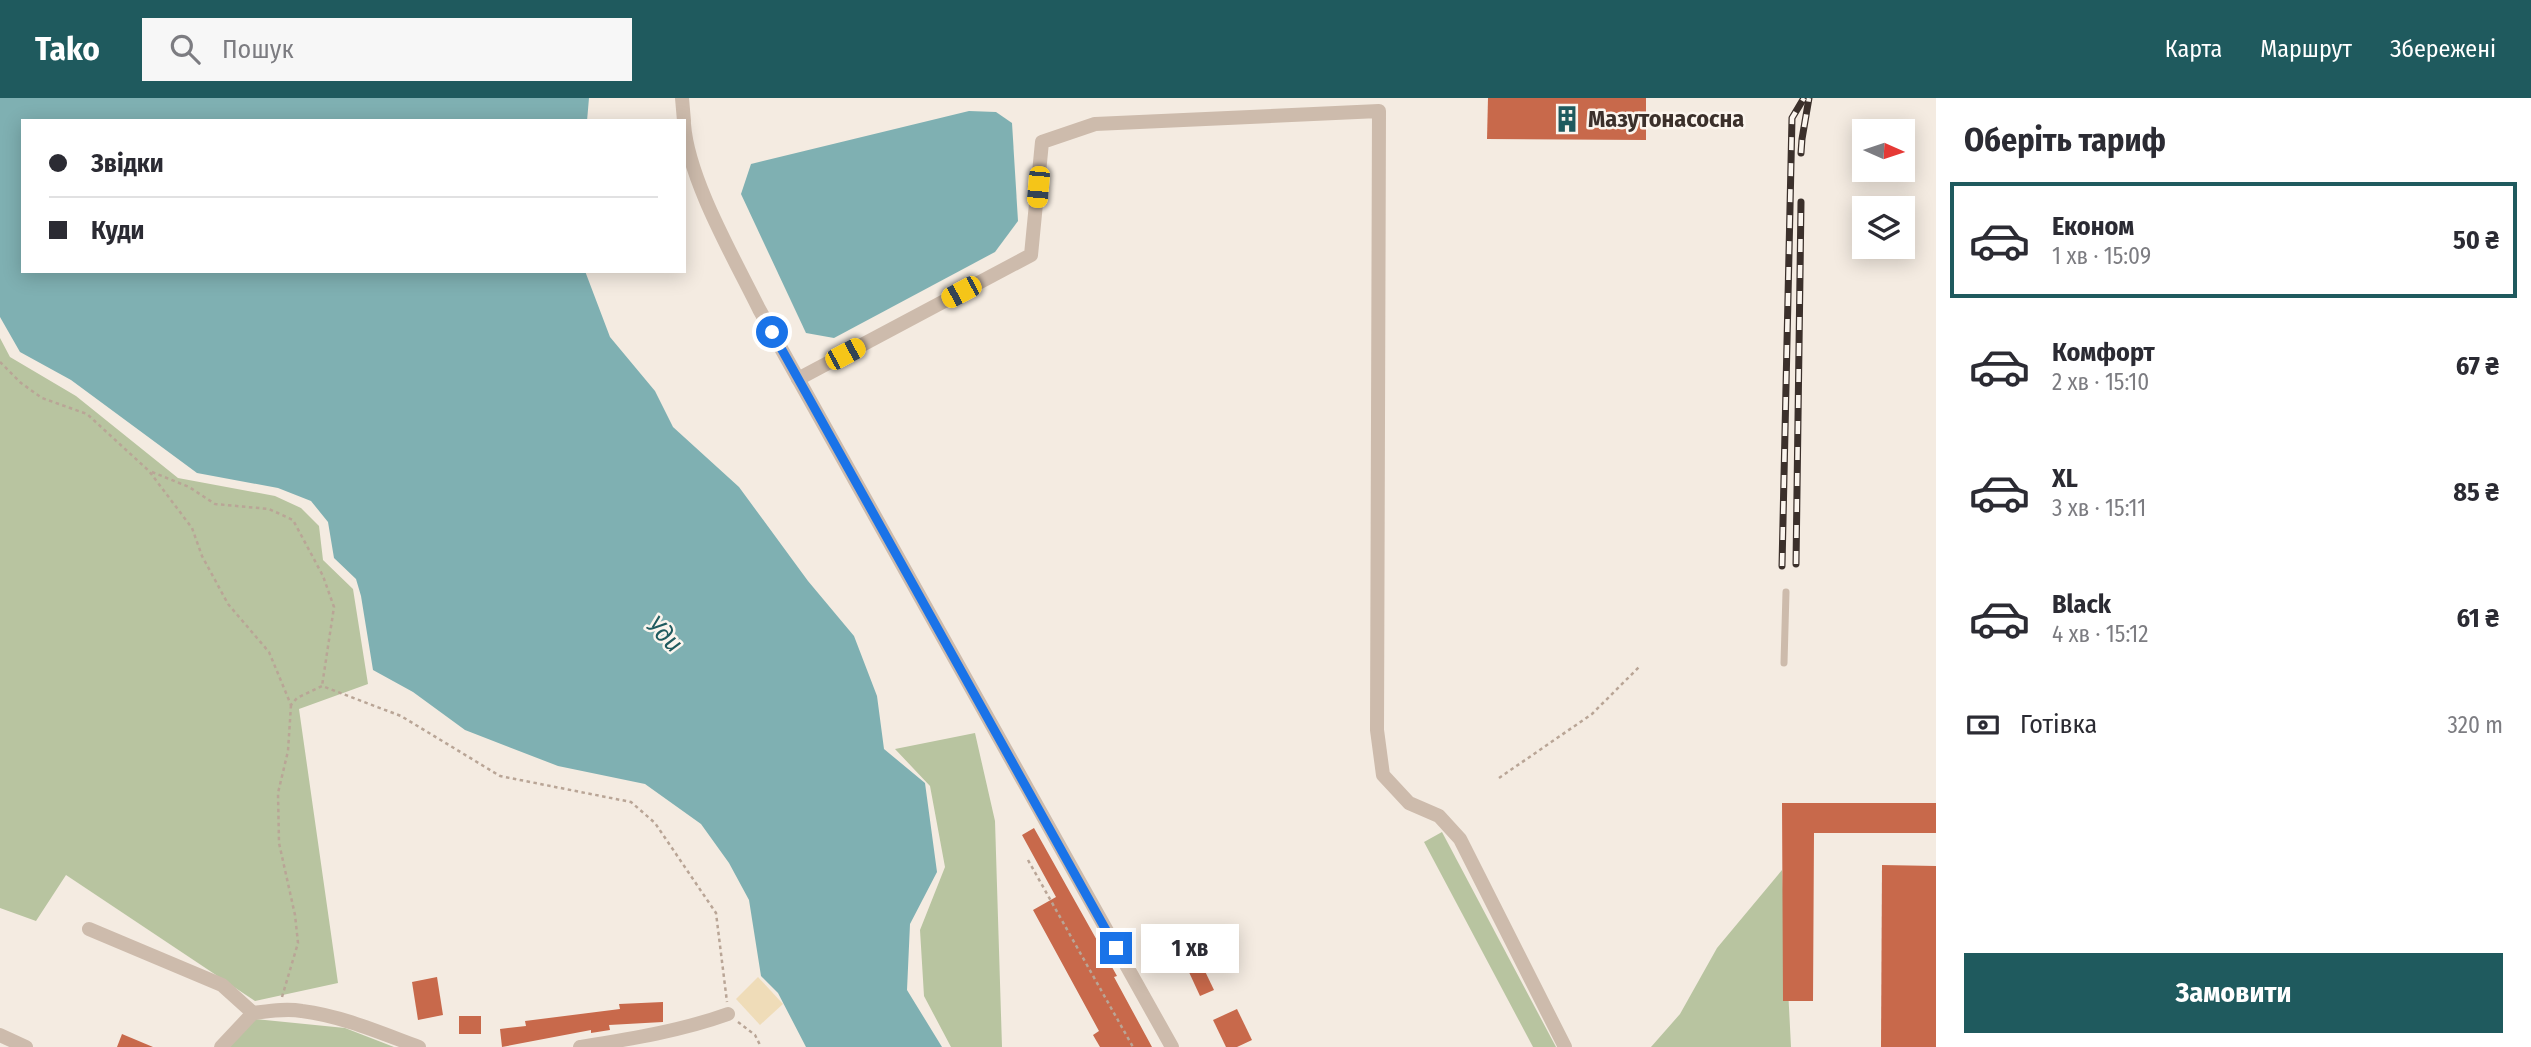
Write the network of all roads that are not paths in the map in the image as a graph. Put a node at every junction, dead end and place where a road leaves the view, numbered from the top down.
1 (682, 98) edge
2 (684, 119) edge
3 (686, 140) edge
4 (798, 379) junction
5 (1786, 592) dead end
6 (1784, 663) dead end
7 (89, 929) dead end
8 (253, 1013) junction
9 (729, 1014) road end
10 (0, 1035) edge
11 (26, 1047) edge
12 (220, 1047) edge
13 (419, 1047) edge
14 (580, 1047) edge
15 (1172, 1047) edge
16 (1566, 1047) edge

1 - 2 street
3 - 4 street
4 - 15 street
4 - 16 street
5 - 6 lane
7 - 8 street
8 - 12 street
8 - 13 street
9 - 14 street
10 - 11 street

